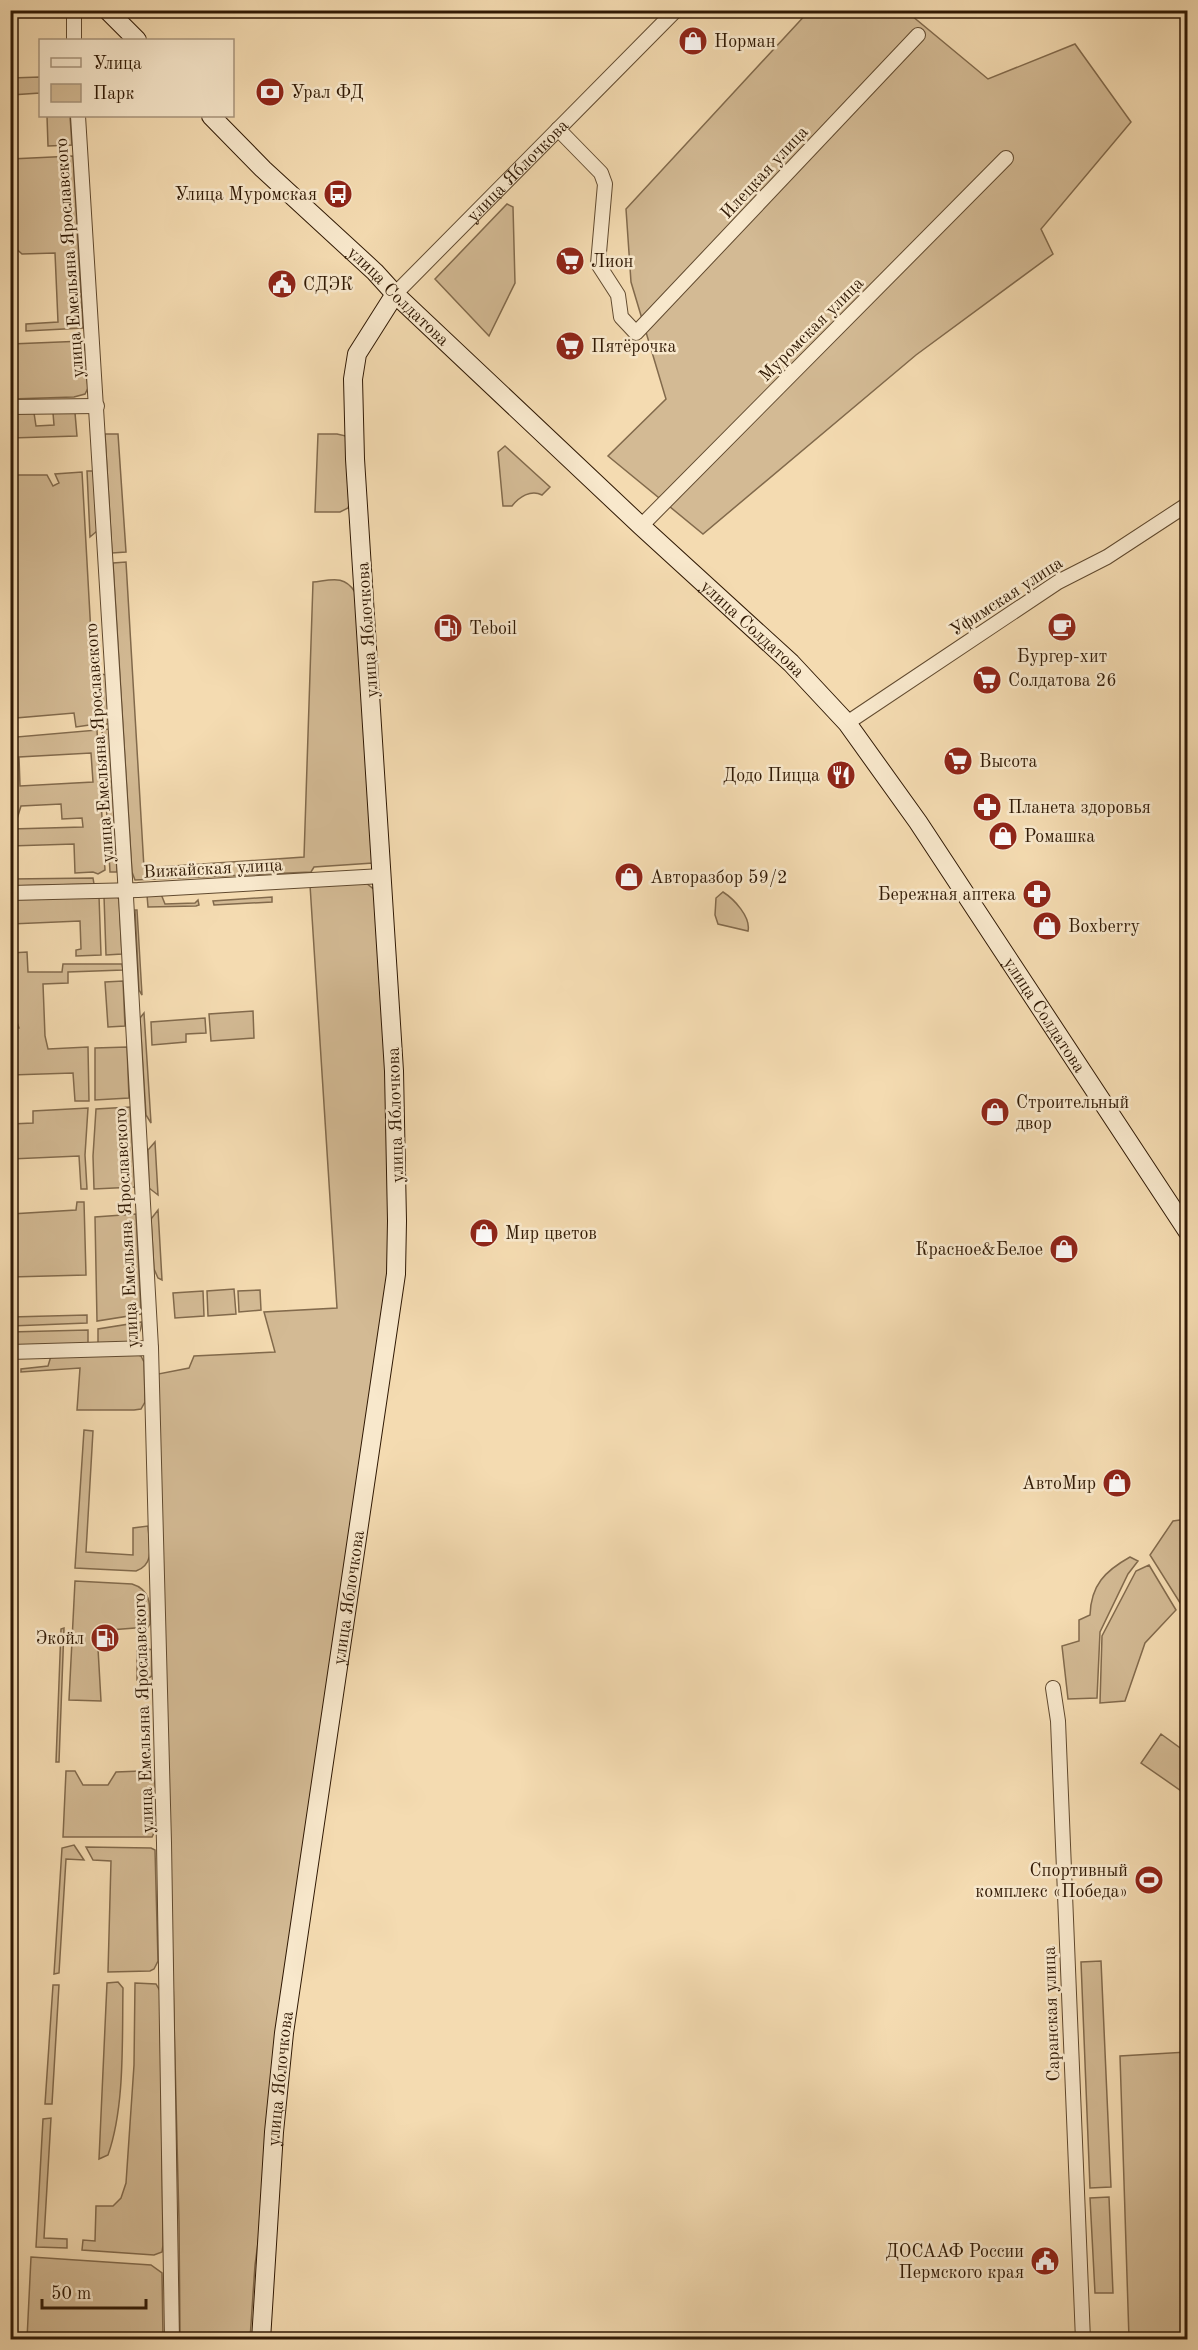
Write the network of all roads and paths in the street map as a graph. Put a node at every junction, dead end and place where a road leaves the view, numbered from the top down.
1 (74, 10) edge
2 (107, 10) edge
3 (676, 10) edge
4 (918, 35) dead end
5 (74, 39) edge
6 (136, 39) edge
7 (78, 117) edge
8 (212, 117) edge
9 (558, 129) junction
10 (1006, 158) dead end
11 (395, 294) junction
12 (97, 406) junction
13 (10, 407) edge
14 (1188, 504) edge
15 (641, 526) junction
16 (847, 723) junction
17 (382, 876) junction
18 (126, 890) junction
19 (10, 893) edge
20 (1188, 1232) edge
21 (151, 1348) junction
22 (10, 1352) edge
23 (1053, 1688) dead end
24 (172, 2340) edge
25 (261, 2340) edge
26 (1083, 2340) edge

1 - 5 street
2 - 6 street
3 - 9 street, улица Яблочкова
4 - 9 street, Илецкая улица
7 - 12 street, улица Емельяна Ярославского
8 - 11 street, улица Солдатова
9 - 11 street, улица Яблочкова
10 - 15 street, Муромская улица
11 - 15 street, улица Солдатова
11 - 17 street, улица Яблочкова
12 - 13 street
12 - 18 street, улица Емельяна Ярославского
14 - 16 street, Уфимская улица
15 - 16 street, улица Солдатова
16 - 20 street, улица Солдатова
17 - 18 street, Вижайская улица
17 - 25 street, улица Яблочкова
18 - 19 street, Вижайская улица
18 - 21 street, улица Емельяна Ярославского
21 - 22 street
21 - 24 street, улица Емельяна Ярославского
23 - 26 street, Саранская улица

